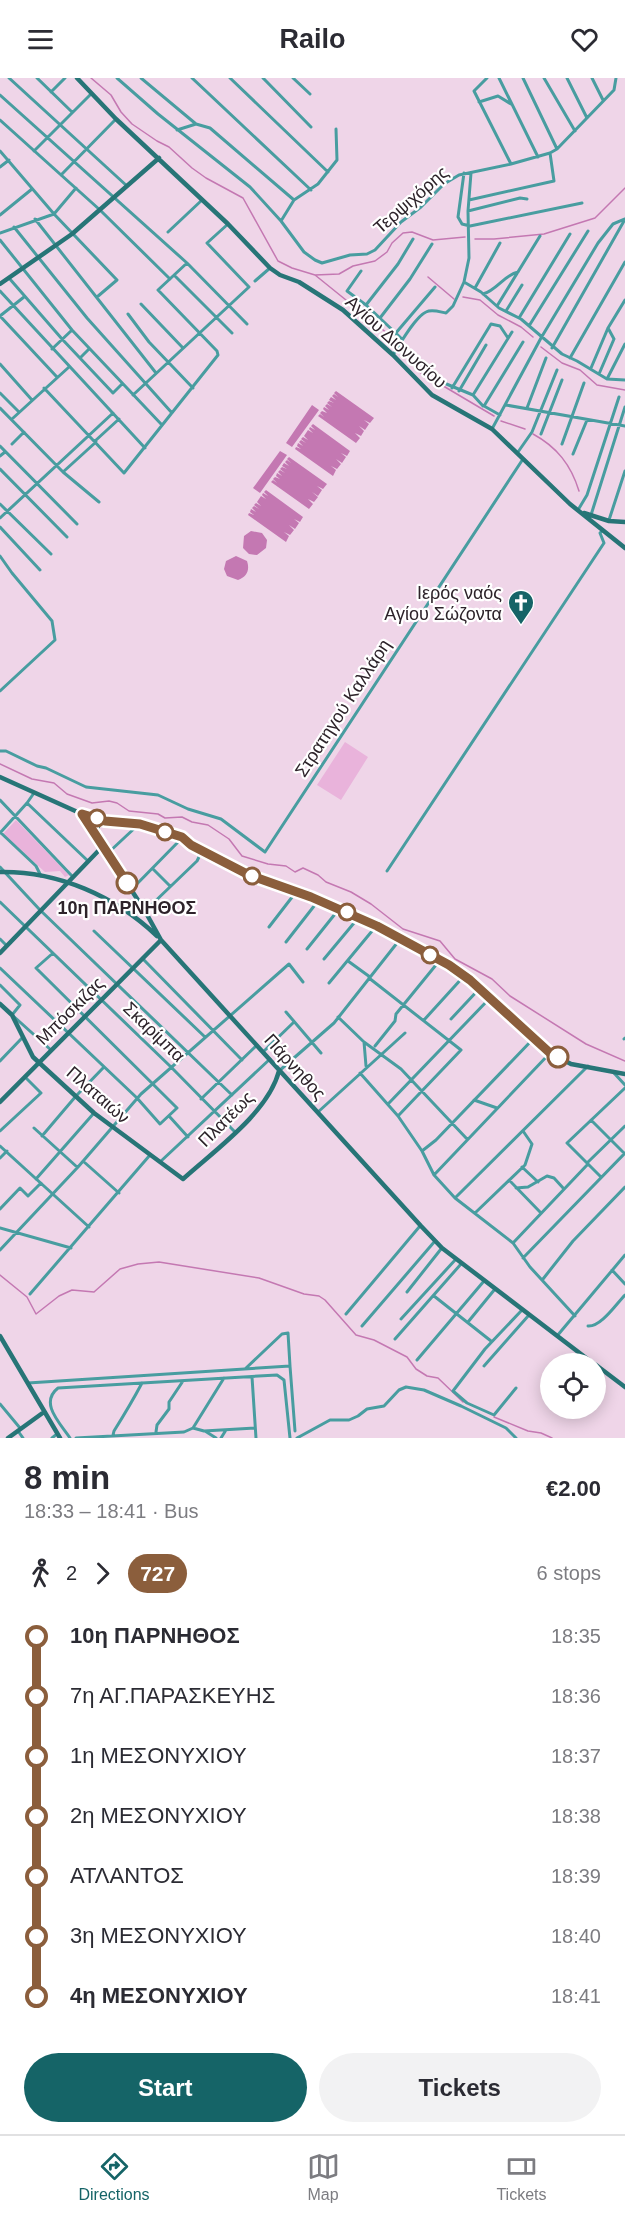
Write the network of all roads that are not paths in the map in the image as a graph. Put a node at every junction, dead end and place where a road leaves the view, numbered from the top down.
1 (9, 78) edge
2 (37, 78) edge
3 (65, 78) edge
4 (77, 78) edge
5 (117, 78) edge
6 (141, 78) edge
7 (192, 78) edge
8 (230, 78) edge
9 (263, 78) edge
10 (293, 78) edge
11 (487, 78) edge
12 (499, 78) edge
13 (523, 78) edge
14 (544, 78) edge
15 (567, 78) edge
16 (592, 78) edge
17 (616, 78) edge
18 (51, 92) junction
19 (92, 94) junction
20 (310, 94) dead end
21 (0, 95) edge
22 (603, 100) junction
23 (479, 102) junction
24 (512, 104) junction
25 (73, 113) junction
26 (587, 118) junction
27 (116, 119) junction
28 (0, 120) edge
29 (196, 124) junction
30 (60, 125) junction
31 (311, 127) dead end
32 (336, 129) dead end
33 (177, 130) junction
34 (575, 131) junction
35 (46, 139) junction
36 (87, 149) junction
37 (558, 149) junction
38 (0, 151) edge
39 (34, 151) junction
40 (550, 153) junction
41 (538, 157) junction
42 (159, 158) junction
43 (9, 160) junction
44 (74, 161) junction
45 (511, 164) junction
46 (0, 167) edge
47 (328, 172) junction
48 (464, 173) junction
49 (471, 173) junction
50 (61, 175) junction
51 (127, 186) junction
52 (76, 188) junction
53 (32, 189) junction
54 (311, 190) junction
55 (115, 197) junction
56 (527, 199) dead end
57 (202, 200) junction
58 (294, 200) junction
59 (469, 200) junction
60 (582, 203) dead end
61 (100, 210) junction
62 (468, 211) junction
63 (54, 214) junction
64 (0, 215) edge
65 (35, 219) junction
66 (624, 220) edge
67 (281, 221) junction
68 (228, 224) junction
69 (470, 226) junction
70 (14, 227) junction
71 (588, 231) dead end
72 (168, 232) dead end
73 (0, 233) edge
74 (72, 234) junction
75 (570, 234) dead end
76 (540, 236) dead end
77 (413, 239) dead end
78 (0, 240) edge
79 (500, 243) dead end
80 (432, 244) dead end
81 (56, 246) junction
82 (38, 259) junction
83 (625, 262) edge
84 (187, 263) junction
85 (23, 268) junction
86 (270, 268) junction
87 (361, 271) dead end
88 (518, 272) junction
89 (174, 275) junction
90 (9, 278) junction
91 (170, 279) junction
92 (255, 282) dead end
93 (464, 282) junction
94 (0, 284) edge
95 (522, 285) dead end
96 (435, 287) dead end
97 (475, 288) junction
98 (0, 291) edge
99 (483, 294) junction
100 (24, 297) junction
101 (97, 297) junction
102 (625, 300) edge
103 (141, 304) dead end
104 (366, 305) junction
105 (13, 306) junction
106 (229, 306) junction
107 (497, 306) junction
108 (506, 311) junction
109 (128, 314) dead end
110 (0, 316) edge
111 (216, 318) junction
112 (380, 318) junction
113 (519, 318) junction
114 (247, 324) dead end
115 (529, 326) junction
116 (608, 328) junction
117 (72, 330) junction
118 (512, 332) dead end
119 (199, 333) junction
120 (232, 333) dead end
121 (395, 334) junction
122 (508, 338) junction
123 (541, 338) junction
124 (62, 339) junction
125 (402, 339) junction
126 (523, 342) dead end
127 (625, 344) edge
128 (486, 345) dead end
129 (183, 348) junction
130 (552, 348) junction
131 (52, 349) junction
132 (89, 349) junction
133 (393, 355) junction
134 (80, 358) junction
135 (546, 358) dead end
136 (570, 358) junction
137 (168, 362) junction
138 (0, 364) edge
139 (69, 367) junction
140 (591, 369) junction
141 (557, 370) dead end
142 (156, 373) junction
143 (599, 374) junction
144 (56, 376) junction
145 (607, 379) junction
146 (624, 379) edge
147 (562, 380) dead end
148 (444, 383) dead end
149 (584, 383) dead end
150 (122, 384) junction
151 (145, 384) junction
152 (44, 388) junction
153 (193, 388) junction
154 (452, 388) junction
155 (459, 391) junction
156 (0, 393) edge
157 (133, 395) junction
158 (473, 395) junction
159 (619, 397) dead end
160 (32, 400) junction
161 (506, 405) junction
162 (484, 406) junction
163 (625, 407) edge
164 (0, 408) edge
165 (526, 408) junction
166 (541, 411) junction
167 (19, 412) junction
168 (172, 412) junction
169 (113, 413) junction
170 (549, 413) junction
171 (500, 415) junction
172 (573, 417) junction
173 (12, 419) junction
174 (119, 419) junction
175 (587, 419) junction
176 (610, 423) junction
177 (162, 425) junction
178 (619, 425) junction
179 (625, 426) edge
180 (492, 429) junction
181 (24, 432) junction
182 (541, 434) dead end
183 (89, 435) junction
184 (95, 441) junction
185 (12, 444) dead end
186 (562, 444) dead end
187 (0, 446) edge
188 (145, 448) junction
189 (5, 452) junction
190 (517, 453) junction
191 (573, 454) dead end
192 (0, 456) edge
193 (523, 459) junction
194 (56, 465) junction
195 (0, 469) edge
196 (63, 471) junction
197 (625, 471) edge
198 (2, 474) edge
199 (36, 484) junction
200 (26, 494) junction
201 (99, 502) dead end
202 (0, 504) edge
203 (7, 511) junction
204 (579, 511) junction
205 (591, 515) junction
206 (0, 518) edge
207 (607, 521) junction
208 (625, 522) edge
209 (77, 524) dead end
210 (0, 527) edge
211 (603, 529) junction
212 (67, 537) dead end
213 (625, 548) edge
214 (51, 554) dead end
215 (0, 556) edge
216 (40, 570) dead end
217 (0, 691) edge
218 (0, 751) edge
219 (3, 778) edge
220 (0, 785) edge
221 (35, 792) junction
222 (0, 800) edge
223 (27, 804) junction
224 (82, 814) junction
225 (15, 817) junction
226 (105, 821) junction
227 (140, 824) junction
228 (0, 832) edge
229 (97, 836) junction
230 (182, 837) junction
231 (103, 846) junction
232 (202, 851) junction
233 (108, 853) junction
234 (88, 861) junction
235 (0, 867) edge
236 (153, 869) junction
237 (387, 871) dead end
238 (3, 872) edge
239 (41, 876) junction
240 (72, 876) junction
241 (67, 881) junction
242 (170, 886) junction
243 (131, 890) junction
244 (296, 892) junction
245 (319, 900) junction
246 (0, 902) edge
247 (339, 909) junction
248 (40, 910) junction
249 (145, 911) junction
250 (358, 917) junction
251 (25, 926) junction
252 (377, 926) junction
253 (269, 927) dead end
254 (94, 931) dead end
255 (401, 938) junction
256 (0, 939) edge
257 (161, 940) junction
258 (286, 942) dead end
259 (8, 946) junction
260 (307, 949) dead end
261 (0, 953) edge
262 (52, 953) junction
263 (142, 958) junction
264 (324, 959) dead end
265 (440, 960) junction
266 (348, 961) junction
267 (133, 967) junction
268 (0, 968) edge
269 (464, 976) junction
270 (370, 977) junction
271 (303, 982) dead end
272 (117, 983) junction
273 (329, 983) dead end
274 (0, 985) edge
275 (480, 988) junction
276 (490, 998) junction
277 (101, 999) junction
278 (0, 1004) edge
279 (404, 1005) junction
280 (286, 1012) dead end
281 (12, 1015) junction
282 (85, 1015) junction
283 (231, 1016) junction
284 (338, 1017) junction
285 (451, 1019) dead end
286 (424, 1020) junction
287 (294, 1022) junction
288 (214, 1029) junction
289 (68, 1033) junction
290 (405, 1033) dead end
291 (205, 1037) junction
292 (22, 1038) junction
293 (534, 1038) junction
294 (450, 1040) junction
295 (312, 1042) junction
296 (364, 1042) junction
297 (257, 1045) junction
298 (375, 1046) dead end
299 (51, 1050) junction
300 (188, 1052) junction
301 (263, 1052) junction
302 (321, 1053) dead end
303 (550, 1053) junction
304 (380, 1054) junction
305 (270, 1059) junction
306 (242, 1060) junction
307 (0, 1061) edge
308 (39, 1062) junction
309 (366, 1066) junction
310 (588, 1066) junction
311 (104, 1067) junction
312 (171, 1067) junction
313 (279, 1071) junction
314 (613, 1072) junction
315 (360, 1073) junction
316 (625, 1074) edge
317 (25, 1077) junction
318 (219, 1081) junction
319 (410, 1081) junction
320 (153, 1083) junction
321 (625, 1086) edge
322 (421, 1091) junction
323 (232, 1095) junction
324 (76, 1096) junction
325 (137, 1098) junction
326 (201, 1099) junction
327 (474, 1100) junction
328 (0, 1102) edge
329 (388, 1103) junction
330 (497, 1108) junction
331 (214, 1112) junction
332 (318, 1112) junction
333 (94, 1113) junction
334 (169, 1116) junction
335 (398, 1116) junction
336 (591, 1120) junction
337 (452, 1122) junction
338 (625, 1126) edge
339 (113, 1127) junction
340 (34, 1128) dead end
341 (0, 1131) edge
342 (523, 1131) junction
343 (235, 1132) junction
344 (42, 1136) junction
345 (188, 1137) junction
346 (467, 1139) junction
347 (611, 1140) junction
348 (0, 1146) edge
349 (7, 1151) junction
350 (422, 1151) junction
351 (60, 1152) junction
352 (625, 1153) edge
353 (150, 1155) junction
354 (0, 1158) edge
355 (83, 1161) junction
356 (160, 1162) junction
357 (587, 1164) junction
358 (78, 1167) junction
359 (522, 1167) junction
360 (434, 1174) junction
361 (601, 1177) junction
362 (36, 1179) junction
363 (183, 1179) joint
364 (509, 1180) junction
365 (538, 1182) junction
366 (41, 1183) junction
367 (625, 1186) edge
368 (516, 1188) junction
369 (564, 1189) junction
370 (119, 1193) junction
371 (54, 1194) junction
372 (455, 1198) junction
373 (0, 1209) edge
374 (475, 1213) junction
375 (541, 1213) junction
376 (420, 1226) junction
377 (89, 1227) junction
378 (0, 1228) edge
379 (17, 1232) junction
380 (435, 1241) junction
381 (513, 1243) junction
382 (71, 1248) junction
383 (442, 1248) junction
384 (0, 1250) edge
385 (625, 1255) edge
386 (523, 1258) junction
387 (456, 1259) junction
388 (462, 1263) junction
389 (612, 1270) junction
390 (542, 1280) junction
391 (484, 1281) junction
392 (625, 1284) edge
393 (495, 1290) junction
394 (407, 1292) dead end
395 (30, 1294) dead end
396 (625, 1295) edge
397 (434, 1296) junction
398 (522, 1310) junction
399 (458, 1312) junction
400 (346, 1314) dead end
401 (529, 1315) junction
402 (575, 1316) junction
403 (401, 1319) dead end
404 (468, 1322) junction
405 (362, 1326) dead end
406 (588, 1326) dead end
407 (0, 1336) edge
408 (557, 1336) junction
409 (395, 1339) dead end
410 (492, 1341) junction
411 (580, 1353) edge
412 (417, 1360) dead end
413 (290, 1366) junction
414 (484, 1366) dead end
415 (245, 1369) junction
416 (606, 1372) edge
417 (252, 1377) junction
418 (224, 1378) junction
419 (183, 1381) junction
420 (28, 1383) junction
421 (142, 1383) junction
422 (624, 1386) edge
423 (516, 1388) dead end
424 (0, 1404) edge
425 (44, 1412) junction
426 (193, 1428) junction
427 (255, 1428) junction
428 (19, 1430) junction
429 (226, 1430) junction
430 (204, 1431) junction
431 (295, 1431) dead end
432 (156, 1432) junction
433 (184, 1432) junction
434 (113, 1435) junction
435 (56, 1437) edge
436 (8, 1438) edge
437 (23, 1438) edge
438 (70, 1438) edge
439 (76, 1438) edge
440 (182, 1438) edge
441 (216, 1438) edge
442 (221, 1438) edge
443 (256, 1438) edge
444 (290, 1438) edge
445 (297, 1438) edge
446 (516, 1438) edge

1 - 30 street
2 - 18 street
3 - 18 street
4 - 19 street, Αγίου Διονυσίου
5 - 33 street, Τερψιχόρης
6 - 29 street
7 - 54 street
8 - 47 street
9 - 31 street
10 - 20 street
11 - 23 street
12 - 24 street
13 - 37 street
14 - 34 street
15 - 26 street
16 - 22 street
17 - 22 street, Τερψιχόρης
18 - 25 street
19 - 25 street
19 - 27 street, Αγίου Διονυσίου
21 - 35 street
22 - 26 street, Τερψιχόρης
23 - 24 street
23 - 45 street
24 - 41 street
25 - 30 street
26 - 34 street, Τερψιχόρης
27 - 36 street
27 - 42 street, Αγίου Διονυσίου
28 - 39 street
29 - 33 street
29 - 58 street
30 - 35 street
30 - 36 street
32 - 47 street
33 - 67 street, Τερψιχόρης
34 - 37 street, Τερψιχόρης
35 - 39 street
35 - 44 street
36 - 44 street
36 - 51 street
37 - 40 street, Τερψιχόρης
38 - 43 street
39 - 50 street
40 - 41 street, Τερψιχόρης
40 - 59 street
41 - 45 street, Τερψιχόρης
42 - 51 street
42 - 57 street, Αγίου Διονυσίου
43 - 46 street
43 - 53 street
44 - 50 street
44 - 55 street
45 - 49 street, Τερψιχόρης
47 - 54 street
48 - 49 street, Τερψιχόρης
48 - 67 street, Τερψιχόρης
48 - 69 street
49 - 59 street
50 - 52 street
51 - 55 street
52 - 61 street
52 - 63 street
53 - 63 street
53 - 64 street
54 - 58 street
55 - 61 street
55 - 84 street
56 - 62 street
57 - 68 street, Αγίου Διονυσίου
57 - 72 street
58 - 67 street
59 - 62 street
60 - 69 street
61 - 74 street
61 - 91 street
62 - 69 street
63 - 65 street
63 - 74 street
65 - 70 street
65 - 81 street
66 - 123 street
66 - 130 street
68 - 86 street, Αγίου Διονυσίου
68 - 106 street
69 - 93 street
70 - 73 street
70 - 82 street
71 - 115 street
74 - 81 street
74 - 101 street
75 - 113 street
76 - 88 street
77 - 104 street
78 - 85 street
79 - 97 street
80 - 112 street
81 - 82 street
81 - 101 street
82 - 85 street
82 - 151 street
83 - 136 street
84 - 89 street
84 - 106 street
85 - 90 street
85 - 117 street
86 - 92 street
86 - 133 street, Αγίου Διονυσίου
87 - 104 street
88 - 99 street
88 - 107 street
89 - 91 street
89 - 111 street
90 - 94 street
90 - 100 street
91 - 119 street
93 - 97 street
93 - 125 street
95 - 108 street
96 - 121 street
97 - 99 street
98 - 105 street
99 - 107 street
100 - 105 street
100 - 124 street
101 - 142 street
102 - 116 street
103 - 129 street
104 - 112 street
105 - 110 street
105 - 131 street
106 - 111 street
106 - 114 street
107 - 108 street
108 - 113 street
109 - 137 street
110 - 144 street
111 - 119 street
111 - 120 street
112 - 121 street
113 - 115 street
115 - 123 street
116 - 140 street
116 - 143 street
117 - 124 street
117 - 132 street
118 - 122 street
119 - 129 street
119 - 153 street
121 - 125 street
122 - 154 street
122 - 158 street
123 - 130 street
123 - 161 street
124 - 131 street
124 - 134 street
125 - 133 street
126 - 162 street
127 - 145 street
128 - 155 street
129 - 137 street
130 - 136 street
131 - 139 street
132 - 134 street
132 - 150 street
133 - 180 street, Αγίου Διονυσίου
134 - 150 street
135 - 165 street
136 - 140 street
137 - 142 street
137 - 153 street
138 - 160 street
139 - 144 street
139 - 169 street
140 - 143 street
141 - 166 street
142 - 151 street
143 - 145 street
144 - 152 street
145 - 146 street
147 - 170 street
148 - 154 street
149 - 172 street
150 - 157 street
151 - 157 street
151 - 168 street
152 - 160 street
152 - 183 street
153 - 168 street
154 - 155 street
155 - 158 street
156 - 167 street
157 - 177 street
158 - 162 street
159 - 176 street
160 - 167 street
161 - 165 street
161 - 171 street
162 - 171 street
163 - 178 street
164 - 173 street
165 - 166 street
166 - 170 street
166 - 190 street
167 - 173 street
168 - 177 street
169 - 174 street
169 - 183 street
170 - 172 street
170 - 182 street
171 - 180 street
172 - 175 street
172 - 186 street
173 - 181 street
174 - 184 street
174 - 188 street
175 - 176 street
175 - 191 street
176 - 178 street
176 - 204 street
177 - 188 street
178 - 179 street
178 - 205 street
180 - 190 street, Αγίου Διονυσίου
181 - 185 street
181 - 194 street
183 - 184 street
183 - 194 street
184 - 188 street
184 - 196 street
187 - 189 street
189 - 192 street
189 - 199 street
190 - 193 street, Αγίου Διονυσίου
193 - 204 street, Αγίου Διονυσίου
193 - 218 street, Στρατηγού Καλλάρη
194 - 196 street
194 - 199 street
195 - 198 street
196 - 201 street
197 - 207 street
198 - 200 street
199 - 200 street
199 - 209 street
200 - 203 street
200 - 212 street
202 - 203 street
203 - 206 street
203 - 214 street
204 - 205 street
204 - 211 street, Αγίου Διονυσίου
205 - 207 street
207 - 208 street
207 - 211 street
210 - 216 street
211 - 213 street, Αγίου Διονυσίου
211 - 237 street
215 - 217 street
219 - 220 street
219 - 221 street
221 - 223 street
221 - 224 street
222 - 225 street
223 - 225 street
223 - 234 street
224 - 226 street
224 - 229 street, Πάρνηθος
225 - 228 street
225 - 240 street
226 - 227 street
226 - 229 street
227 - 230 street
227 - 233 street
228 - 239 street
229 - 231 street, Πάρνηθος
230 - 232 street
230 - 236 street
231 - 233 street, Πάρνηθος
231 - 234 street
232 - 242 street
232 - 244 street
233 - 243 street, Πάρνηθος
234 - 240 street
235 - 238 street
236 - 242 street
236 - 243 street
238 - 239 street
238 - 248 street
239 - 241 street
240 - 241 street
241 - 248 street
241 - 257 street
242 - 249 street
243 - 249 street, Πάρνηθος
244 - 245 street
244 - 253 street
245 - 247 street
245 - 258 street
246 - 251 street, Σκαρίμπα
247 - 250 street
247 - 260 street
248 - 251 street
248 - 272 street
249 - 257 street, Πάρνηθος
250 - 252 street
250 - 264 street
251 - 259 street
251 - 262 street, Σκαρίμπα
252 - 255 street
252 - 266 street
254 - 267 street
255 - 265 street
255 - 270 street
256 - 259 street
257 - 263 street, Μπόσκιζας
257 - 283 street, Πάρνηθος
259 - 261 street
262 - 277 street, Σκαρίμπα
262 - 282 street
263 - 267 street, Μπόσκιζας
263 - 288 street
265 - 269 street
265 - 279 street
266 - 270 street
266 - 273 street
267 - 272 street, Μπόσκιζας
267 - 291 street
268 - 289 street
269 - 275 street
269 - 286 street
270 - 279 street
270 - 284 street
271 - 283 street
272 - 277 street, Μπόσκιζας
272 - 300 street
274 - 281 street
275 - 276 street
275 - 285 street
276 - 293 street
276 - 294 street
277 - 282 street, Μπόσκιζας
277 - 312 street, Σκαρίμπα
278 - 281 street, Πλαταιών
279 - 286 street
279 - 298 street
280 - 287 street
281 - 292 street, Πλαταιών
281 - 299 street, Πλαταιών
282 - 289 street, Μπόσκιζας
282 - 320 street
283 - 288 street
283 - 297 street, Πάρνηθος
284 - 295 street
284 - 296 street
286 - 294 street
287 - 295 street
287 - 301 street
288 - 291 street
288 - 306 street
289 - 299 street, Μπόσκιζας
289 - 311 street
290 - 304 street
291 - 300 street
292 - 307 street
292 - 308 street, Πλαταιών
293 - 303 street
293 - 327 street
294 - 319 street
294 - 322 street
295 - 302 street
295 - 313 street
296 - 304 street
296 - 309 street
297 - 301 street, Πάρνηθος
297 - 306 street
299 - 308 street, Μπόσκιζας
300 - 312 street
300 - 318 street
301 - 305 street, Πάρνηθος
303 - 310 street
303 - 330 street
304 - 309 street
304 - 319 street
305 - 313 street, Πάρνηθος
305 - 323 street
306 - 318 street
308 - 317 street, Μπόσκιζας
308 - 324 street, Πλαταιών
309 - 315 street
310 - 314 street
310 - 342 street
311 - 324 street
311 - 325 street
312 - 320 street
312 - 326 street, Σκαρίμπα
313 - 332 street, Πάρνηθος
313 - 343 street, Πλατέως
314 - 316 street
314 - 321 street
315 - 329 street
315 - 332 street
317 - 328 street, Μπόσκιζας
317 - 341 street
318 - 323 street
318 - 326 street
319 - 322 street
319 - 329 street
320 - 325 street
320 - 334 street
321 - 336 street
322 - 335 street
322 - 337 street
323 - 331 street
324 - 333 street, Πλαταιών
324 - 344 street
325 - 334 street
325 - 339 street
326 - 331 street, Σκαρίμπα
327 - 330 street
327 - 337 street
329 - 335 street
330 - 346 street
331 - 343 street, Σκαρίμπα
331 - 345 street
332 - 376 street, Πάρνηθος
333 - 339 street, Πλαταιών
333 - 351 street
334 - 345 street
335 - 350 street
336 - 347 street
336 - 357 street
337 - 346 street
337 - 350 street
338 - 347 street
339 - 353 street, Πλαταιών
339 - 355 street
340 - 344 street
342 - 359 street
342 - 372 street
343 - 363 street, Πλατέως
344 - 351 street
345 - 356 street
346 - 360 street
347 - 352 street
347 - 357 street
348 - 349 street
349 - 354 street
349 - 362 street
350 - 360 street
351 - 358 street
351 - 362 street
352 - 361 street
353 - 356 street, Πλαταιών
353 - 370 street
355 - 358 street
355 - 370 street
356 - 363 street, Πλαταιών
357 - 361 street
357 - 369 street
358 - 371 street
359 - 364 street
359 - 365 street
360 - 372 street
361 - 386 street
362 - 366 street
364 - 368 street
364 - 374 street
365 - 368 street
365 - 369 street
366 - 371 street
366 - 373 street
367 - 390 street
368 - 375 street
369 - 375 street
370 - 377 street
371 - 377 street
371 - 379 street
372 - 374 street
374 - 381 street
375 - 381 street
376 - 380 street, Πάρνηθος
376 - 400 street
377 - 382 street
378 - 379 street
379 - 382 street
379 - 384 street
380 - 383 street, Πάρνηθος
380 - 405 street
381 - 386 street
382 - 395 street
383 - 387 street, Πάρνηθος
383 - 394 street
385 - 389 street
386 - 390 street
387 - 388 street, Πάρνηθος
387 - 403 street
388 - 391 street, Πάρνηθος
388 - 397 street
389 - 392 street
389 - 402 street
390 - 402 street
391 - 393 street, Πάρνηθος
391 - 399 street
393 - 398 street, Πάρνηθος
393 - 404 street
396 - 406 street
397 - 399 street
397 - 409 street
398 - 401 street, Πάρνηθος
398 - 410 street
399 - 404 street
399 - 412 street
401 - 408 street, Πάρνηθος
401 - 414 street
402 - 408 street
404 - 410 street
407 - 420 street
408 - 411 street, Πάρνηθος
410 - 423 street
413 - 415 street
413 - 415 street
413 - 431 street
415 - 420 street
416 - 422 street, Πάρνηθος
417 - 418 street
417 - 427 street
417 - 444 street
418 - 419 street
418 - 426 street
419 - 421 street
419 - 432 street
420 - 425 street
421 - 434 street
421 - 438 street
424 - 428 street
425 - 428 street
425 - 435 street
426 - 430 street
426 - 433 street
427 - 429 street
427 - 443 street
428 - 436 street
428 - 437 street
429 - 430 street
429 - 442 street
430 - 441 street
432 - 433 street
432 - 434 street
433 - 440 street
434 - 439 street
445 - 446 street

